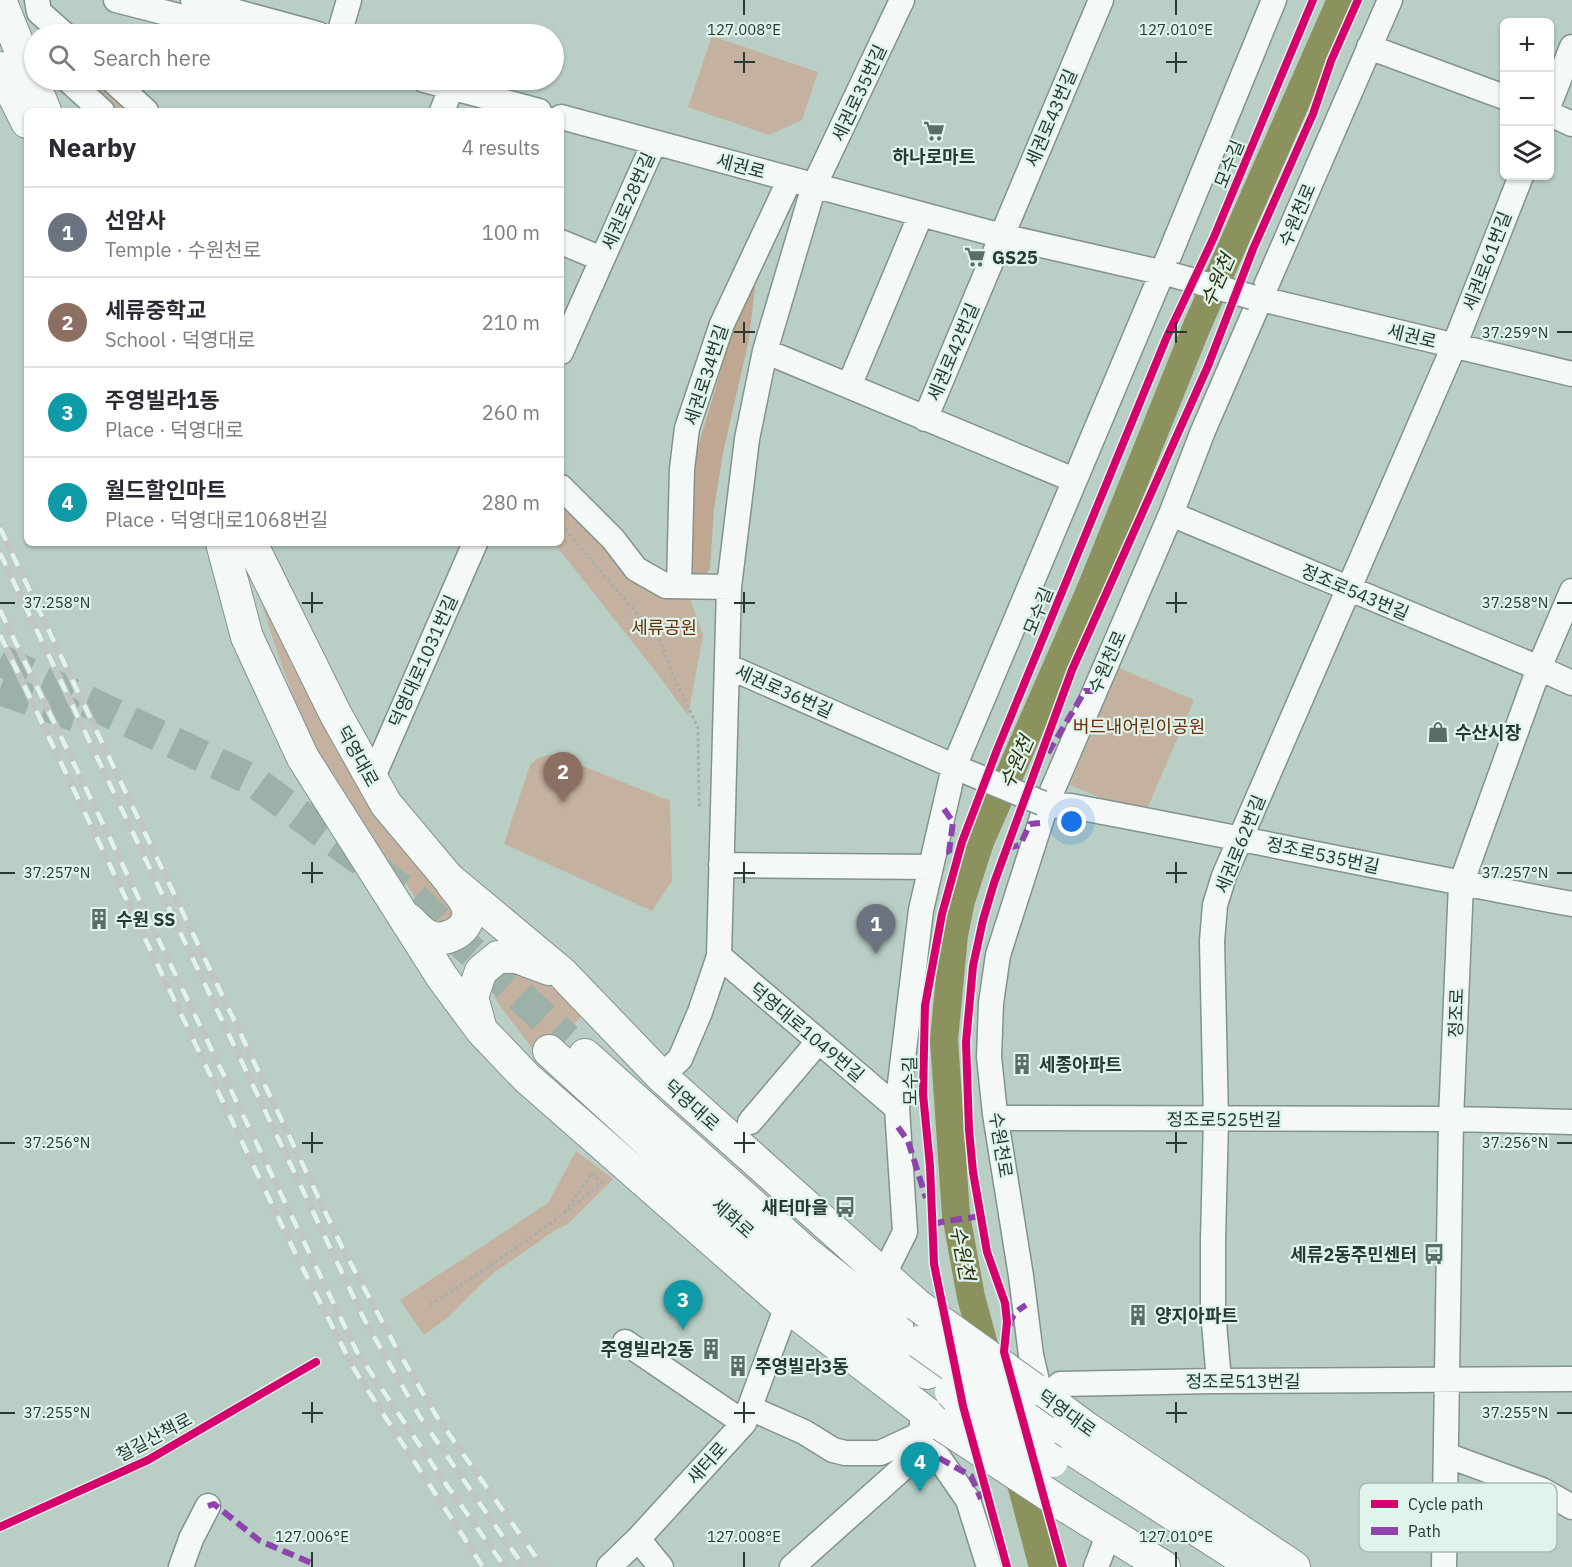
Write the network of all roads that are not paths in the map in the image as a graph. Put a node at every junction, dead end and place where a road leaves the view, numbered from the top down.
1 (37, 0) edge
2 (116, 0) edge
3 (193, 0) edge
4 (349, 0) edge
5 (902, 0) edge
6 (1101, 0) edge
7 (1272, 0) edge
8 (1390, 0) edge
9 (10, 24) edge
10 (53, 24) edge
11 (210, 24) edge
12 (281, 24) edge
13 (342, 24) edge
14 (1369, 47) junction
15 (1572, 47) edge
16 (0, 63) edge
17 (0, 69) edge
18 (24, 77) edge
19 (27, 90) edge
20 (79, 90) edge
21 (123, 90) edge
22 (451, 90) edge
23 (463, 90) edge
24 (1554, 92) edge
25 (1500, 96) edge
26 (32, 108) edge
27 (99, 108) edge
28 (143, 108) edge
29 (443, 108) edge
30 (528, 108) edge
31 (1554, 116) edge
32 (564, 118) edge
33 (1572, 124) edge
34 (654, 143) junction
35 (790, 179) junction
36 (1519, 180) edge
37 (814, 186) junction
38 (921, 214) junction
39 (1002, 236) junction
40 (564, 243) edge
41 (602, 259) junction
42 (1175, 279) junction
43 (1246, 295) junction
44 (564, 345) edge
45 (1454, 346) junction
46 (765, 351) junction
47 (1572, 374) edge
48 (849, 386) junction
49 (925, 419) junction
50 (1074, 480) junction
51 (564, 490) edge
52 (1171, 514) junction
53 (223, 546) edge
54 (474, 546) edge
55 (260, 549) edge
56 (679, 586) junction
57 (729, 587) junction
58 (1347, 589) junction
59 (1572, 591) edge
60 (727, 666) junction
61 (1539, 668) junction
62 (1572, 683) edge
63 (970, 770) junction
64 (372, 779) junction
65 (1044, 804) junction
66 (1241, 838) junction
67 (721, 865) junction
68 (931, 867) junction
69 (448, 878) junction
70 (1461, 884) junction
71 (1572, 904) edge
72 (400, 913) junction
73 (719, 956) junction
74 (562, 973) junction
75 (482, 1031) junction
76 (818, 1042) junction
77 (558, 1045) tunnel mouth
78 (661, 1076) junction
79 (897, 1108) junction
80 (996, 1118) junction
81 (1216, 1119) junction
82 (1451, 1119) junction
83 (750, 1122) dead end
84 (1572, 1122) edge
85 (883, 1276) junction
86 (786, 1306) junction
87 (626, 1342) dead end
88 (929, 1358) junction
89 (1572, 1379) edge
90 (1219, 1381) junction
91 (1447, 1381) junction
92 (951, 1392) junction
93 (1042, 1414) junction
94 (747, 1415) junction
95 (928, 1423) junction
96 (1446, 1455) junction
97 (1446, 1483) edge
98 (1523, 1483) edge
99 (1557, 1498) edge
100 (208, 1506) dead end
101 (1572, 1507) edge
102 (1057, 1508) junction
103 (1109, 1533) junction
104 (638, 1539) junction
105 (1444, 1552) edge
106 (181, 1567) edge
107 (609, 1567) edge
108 (661, 1567) edge
109 (792, 1567) edge
110 (989, 1567) edge
111 (1096, 1567) edge
112 (1164, 1567) edge
113 (1215, 1567) edge
114 (1255, 1567) edge
115 (1294, 1567) edge
116 (1444, 1567) edge

1 - 10 street
2 - 11 street
3 - 12 street
4 - 13 street
5 - 37 street, 세권로35번길
6 - 39 street, 세권로43번길
7 - 42 street
8 - 14 street, 수원천로
9 - 18 main road
14 - 25 street
14 - 43 street, 수원천로
15 - 24 street
16 - 26 main road
17 - 26 main road
19 - 26 main road
20 - 27 street
21 - 28 street
22 - 29 street
23 - 30 street
31 - 33 street
32 - 34 street, 세권로
34 - 35 street, 세권로
34 - 41 street, 세권로28번길
35 - 37 street, 세권로
35 - 56 street, 세권로34번길
36 - 45 street, 세권로61번길
37 - 38 street, 세권로
37 - 46 street, 세권로36번길
38 - 39 street, 세권로
38 - 48 street
39 - 42 street, 세권로
39 - 49 street, 세권로42번길
40 - 41 street, 세권로28번길
41 - 44 street, 세권로28번길
42 - 43 street, 세권로, bridge
42 - 50 street
43 - 45 street, 세권로
43 - 52 street, 수원천로
45 - 47 street, 세권로
45 - 58 street, 세권로62번길
46 - 48 street
46 - 57 street, 세권로36번길
48 - 49 street
49 - 50 street, 세권로42번길
50 - 63 street
51 - 56 street
52 - 58 street, 정조로543번길
52 - 65 street, 수원천로
53 - 72 main road
54 - 64 street, 덕영대로1031번길
55 - 64 main road, 덕영대로
56 - 57 street
57 - 60 street, 세권로36번길
58 - 61 street, 정조로543번길
58 - 66 street, 세권로62번길
59 - 61 street, 정조로
60 - 63 street, 세권로36번길
60 - 67 street
61 - 62 street, 정조로543번길
61 - 70 street, 정조로
63 - 65 street, 세권로36번길, bridge
63 - 68 street
64 - 69 main road, 덕영대로
65 - 66 street, 정조로535번길
65 - 80 street, 수원천로
66 - 70 street, 정조로535번길
66 - 81 street, 세권로62번길
67 - 68 street
67 - 73 street
68 - 79 street
69 - 72 main road
69 - 74 main road, 덕영대로
70 - 71 street, 정조로535번길
70 - 82 street, 정조로
72 - 75 main road
73 - 76 street, 덕영대로1049번길
73 - 78 street
74 - 75 main road
74 - 78 main road, 덕영대로
75 - 86 main road
76 - 79 street, 덕영대로1049번길
76 - 83 street, 덕영대로
77 - 88 main road, 세화로
78 - 85 main road, 덕영대로
79 - 85 street
80 - 81 street, 정조로525번길
80 - 93 street, 수원천로
81 - 82 street, 정조로525번길
81 - 90 street, 세권로62번길
82 - 84 street, 정조로525번길
82 - 91 street, 정조로
85 - 93 main road, 덕영대로, bridge
86 - 94 street, 새터로
86 - 95 main road
87 - 94 street
88 - 92 main road, 덕영대로
88 - 93 main road, bridge
89 - 91 street, 정조로513번길
90 - 91 street, 정조로513번길
90 - 93 street, 정조로513번길
91 - 96 street, 정조로
92 - 93 main road, 덕영대로, bridge
92 - 102 main road, bridge
93 - 113 main road, 덕영대로
93 - 114 main road, 덕영대로
93 - 115 main road, 덕영대로
94 - 95 street
94 - 104 street, 새터로
95 - 102 main road, bridge
95 - 109 street
95 - 110 street
96 - 97 street, 정조로
96 - 98 street
99 - 101 street
100 - 106 street
102 - 103 main road
103 - 111 street
103 - 112 main road
104 - 107 street, 새터로
104 - 108 street
105 - 116 street, 정조로

